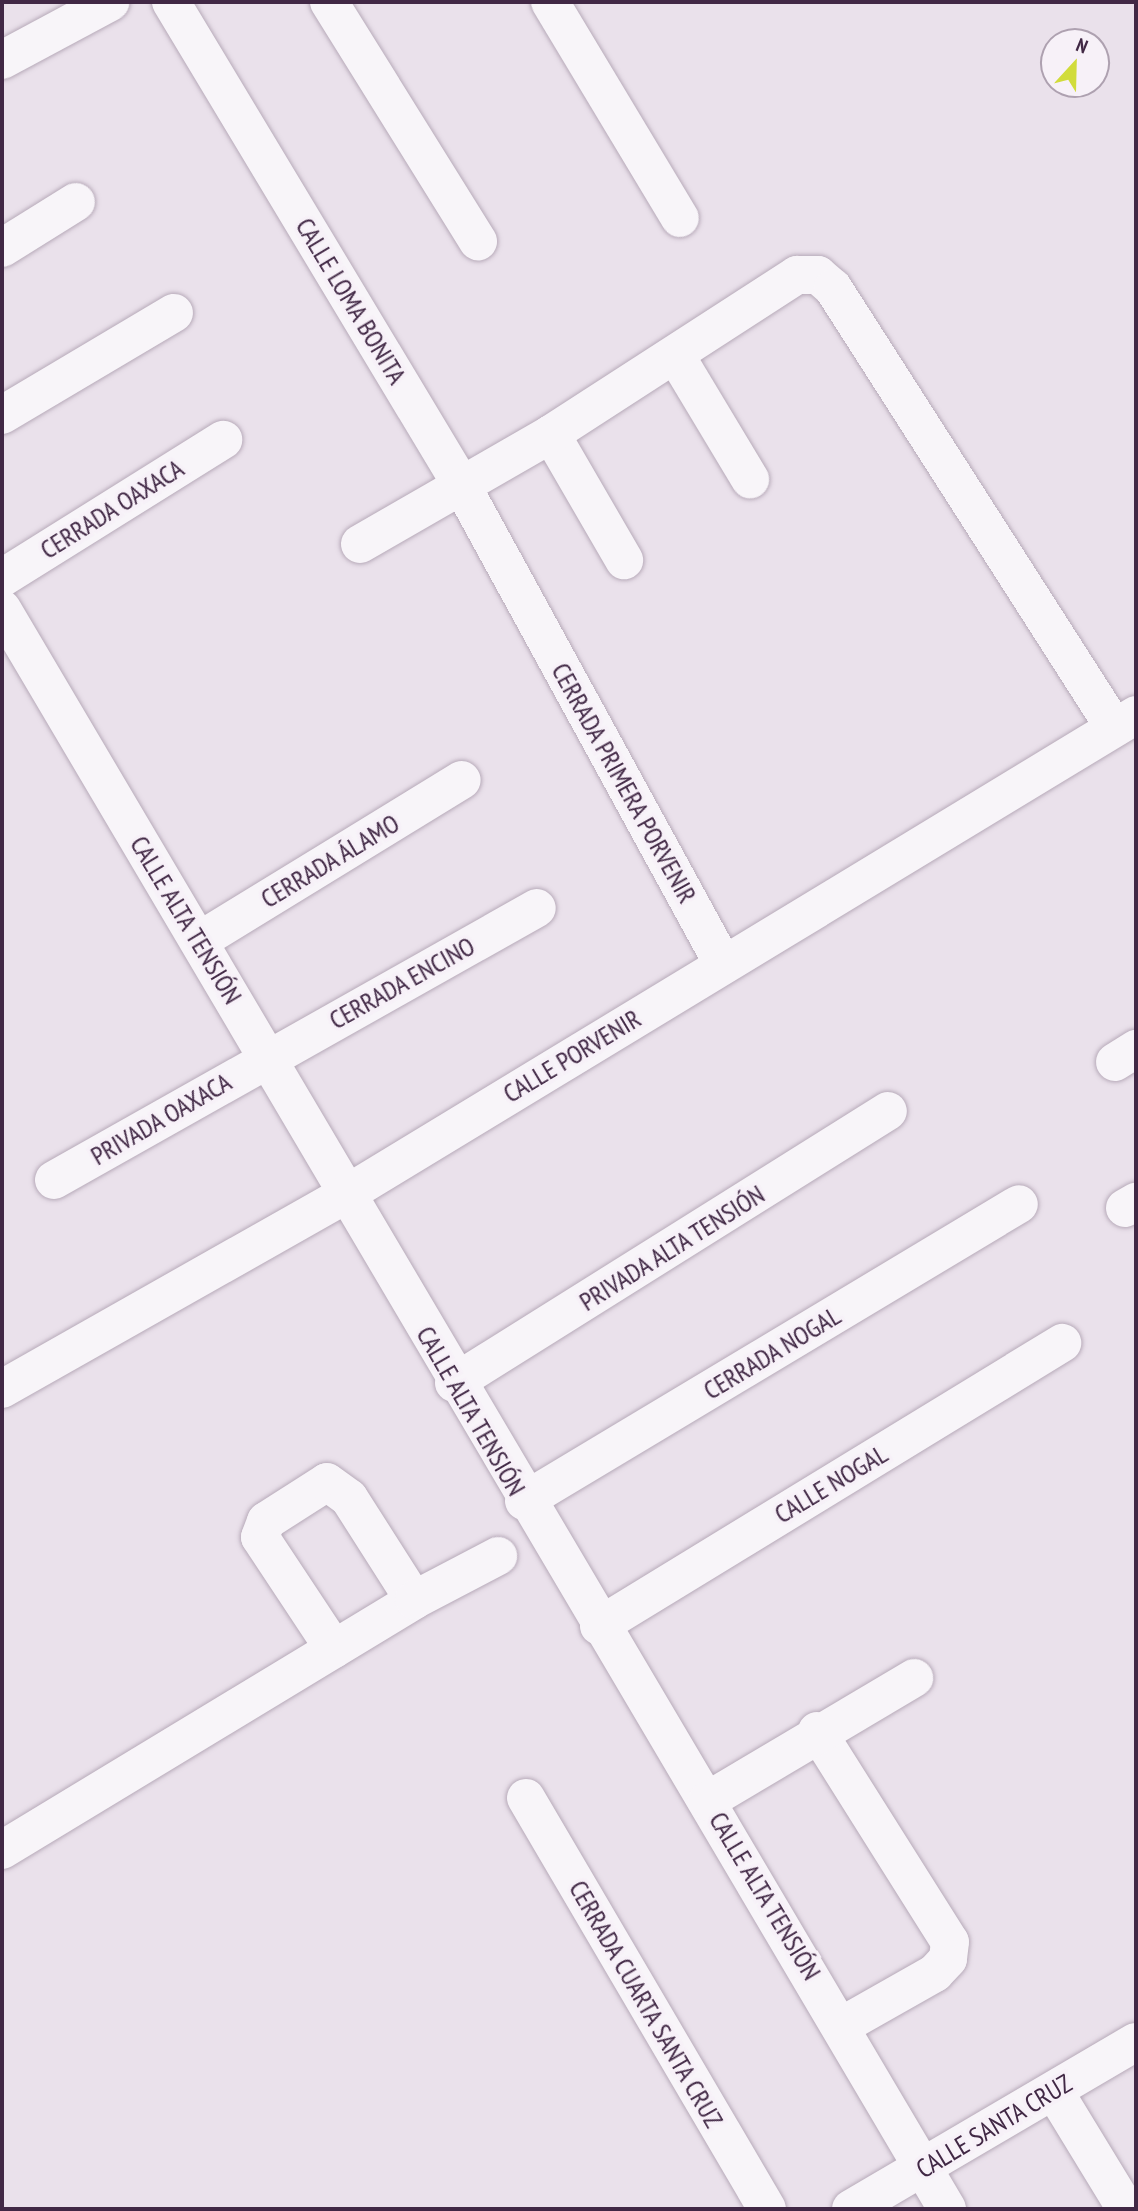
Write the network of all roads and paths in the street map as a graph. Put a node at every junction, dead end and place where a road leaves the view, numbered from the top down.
1 (110, 2) edge
2 (172, 2) edge
3 (329, 2) edge
4 (550, 2) edge
5 (2, 60) edge
6 (76, 202) dead end
7 (680, 218) dead end
8 (478, 240) dead end
9 (2, 248) edge
10 (174, 313) dead end
11 (676, 356) junction
12 (2, 415) edge
13 (551, 434) junction
14 (223, 440) dead end
15 (750, 479) dead end
16 (462, 486) junction
17 (360, 544) dead end
18 (624, 560) dead end
19 (2, 578) edge
20 (526, 603) joint
21 (2, 609) edge
22 (1125, 721) edge
23 (462, 780) dead end
24 (537, 908) dead end
25 (199, 941) junction
26 (723, 964) junction
27 (268, 1058) junction
28 (888, 1111) dead end
29 (54, 1180) dead end
30 (345, 1195) junction
31 (1019, 1204) dead end
32 (1062, 1343) dead end
33 (454, 1383) junction
34 (2, 1389) edge
35 (524, 1501) junction
36 (498, 1556) dead end
37 (414, 1600) junction
38 (599, 1626) junction
39 (334, 1648) junction
40 (914, 1678) dead end
41 (817, 1731) junction
42 (526, 1798) dead end
43 (708, 1801) junction
44 (2, 1850) edge
45 (843, 2025) junction
46 (1136, 2042) edge
47 (1054, 2091) junction
48 (923, 2169) junction
49 (767, 2209) edge
50 (851, 2209) edge
51 (947, 2209) edge
52 (1126, 2209) edge

1 - 5 street
2 - 16 street, CALLE LOMA BONITA
3 - 8 street
4 - 7 street
6 - 9 street
10 - 12 street
11 - 13 street
11 - 15 street
11 - 22 street
13 - 16 street
13 - 18 street
14 - 19 street, CERRADA OAXACA
16 - 17 street
16 - 20 street, CALLE LOMA BONITA
20 - 26 street, CERRADA PRIMERA PORVENIR
21 - 25 street, CALLE ALTA TENSIÓN
22 - 26 street, CALLE PORVENIR
23 - 25 street, CERRADA ÁLAMO
24 - 27 street, CERRADA ENCINO
25 - 27 street, CALLE ALTA TENSIÓN
26 - 30 street, CALLE PORVENIR
27 - 29 street, PRIVADA OAXACA
27 - 30 street, CALLE ALTA TENSIÓN
28 - 33 street, PRIVADA ALTA TENSIÓN
30 - 33 street, CALLE ALTA TENSIÓN
30 - 34 street, CALLE PORVENIR
31 - 35 street, CERRADA NOGAL
32 - 38 street, CALLE NOGAL
33 - 35 street, CALLE ALTA TENSIÓN
35 - 38 street, CALLE ALTA TENSIÓN
36 - 37 street
37 - 39 street
37 - 39 street
38 - 43 street, CALLE ALTA TENSIÓN
39 - 44 street
40 - 41 street
41 - 43 street
41 - 45 street
42 - 49 street, CERRADA CUARTA SANTA CRUZ
43 - 45 street, CALLE ALTA TENSIÓN
45 - 48 street, CALLE ALTA TENSIÓN
46 - 47 street, CALLE SANTA CRUZ
47 - 48 street, CALLE SANTA CRUZ
47 - 52 street
48 - 50 street, CALLE SANTA CRUZ
48 - 51 street, CALLE ALTA TENSIÓN

